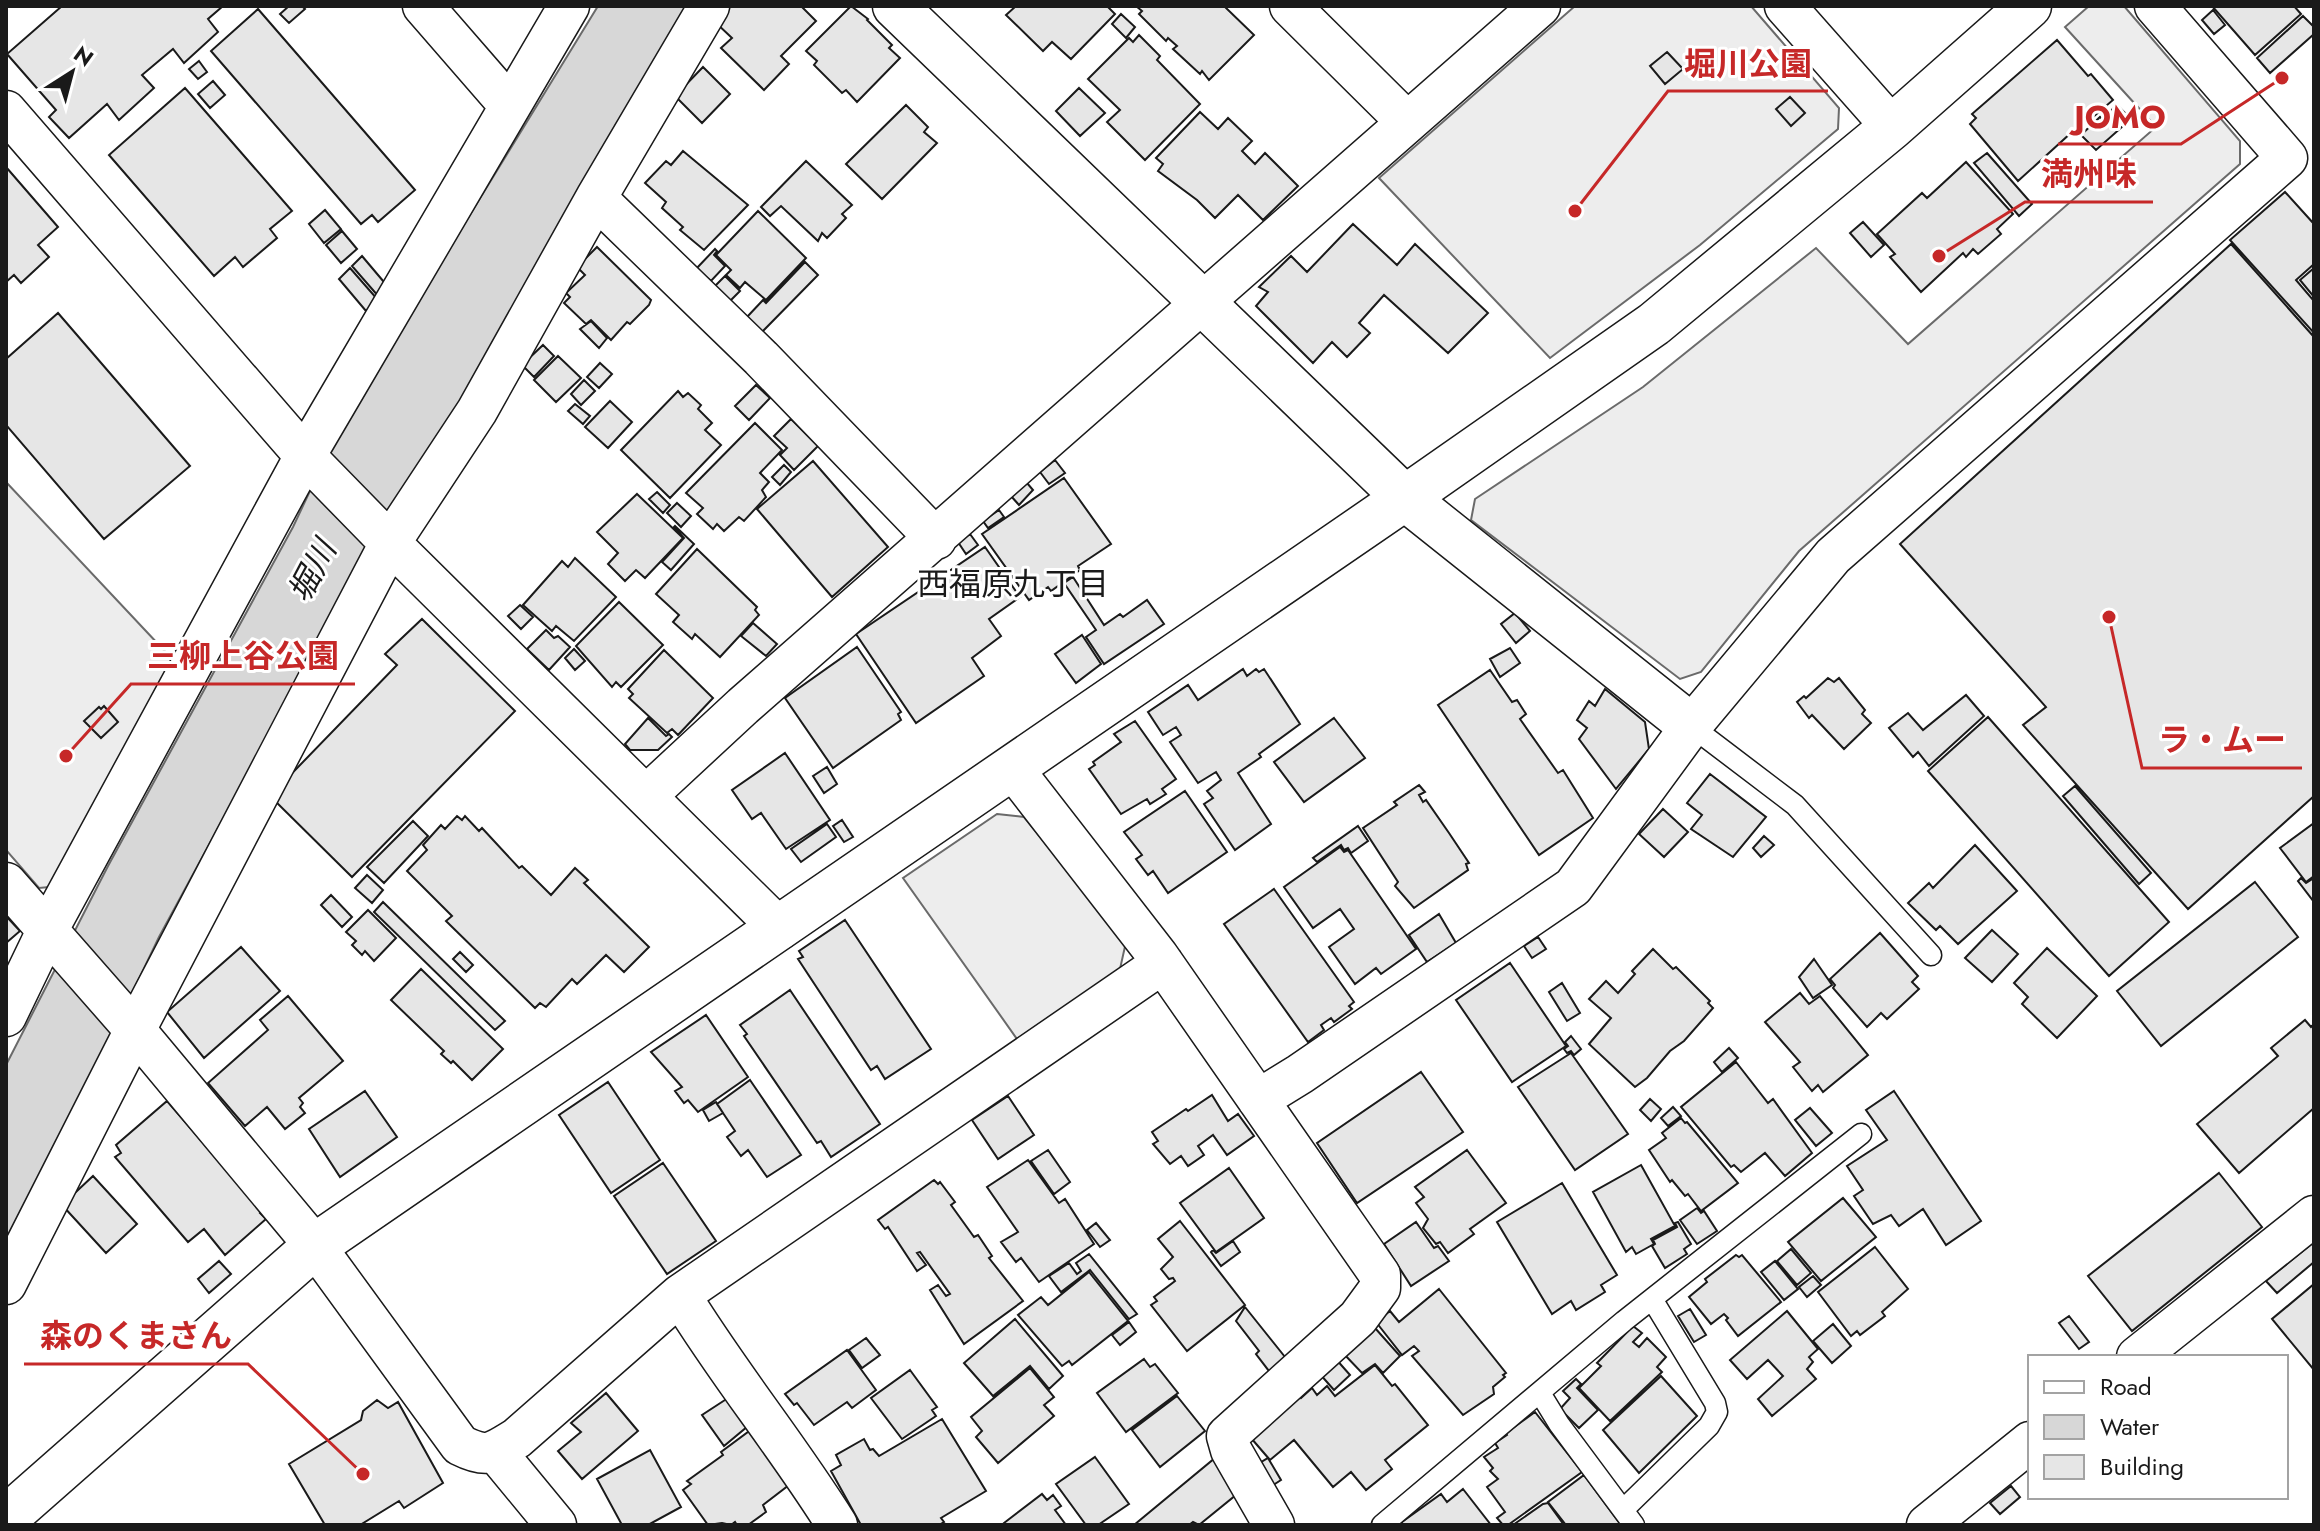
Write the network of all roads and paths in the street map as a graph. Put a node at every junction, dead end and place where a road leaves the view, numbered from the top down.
1 (423, 6) edge
2 (569, 6) edge
3 (709, 6) edge
4 (895, 6) edge
5 (1290, 6) edge
6 (1540, 6) edge
7 (1785, 6) edge
8 (2029, 6) edge
9 (2155, 6) edge
10 (509, 105) junction
11 (6, 111) edge
12 (1407, 122) junction
13 (1892, 127) junction
14 (596, 198) junction
15 (1205, 302) junction
16 (305, 456) junction
17 (1405, 498) junction
18 (936, 539) junction
19 (390, 543) junction
20 (1691, 726) junction
21 (1013, 769) junction
22 (646, 796) junction
23 (6, 883) edge
24 (780, 929) junction
25 (53, 937) junction
26 (1931, 955) dead end
27 (1163, 963) junction
28 (6, 1016) edge
29 (124, 1018) junction
30 (1258, 1100) junction
31 (1861, 1134) dead end
32 (2314, 1216) edge
33 (315, 1246) junction
34 (6, 1284) edge
35 (680, 1295) junction
36 (1652, 1299) junction
37 (2140, 1355) edge
38 (1540, 1393) junction
39 (2028, 1444) edge
40 (495, 1451) junction
41 (6, 1518) edge
42 (1628, 1518) edge
43 (556, 1525) edge
44 (837, 1525) edge
45 (1274, 1525) edge
46 (1382, 1525) edge
47 (1927, 1525) edge

1 - 10 street
2 - 10 street
3 - 14 street
4 - 15 street
5 - 12 street
6 - 12 street
7 - 13 street
8 - 13 street
9 - 20 street
10 - 16 street
11 - 16 street
12 - 15 street
13 - 17 street
14 - 18 street
14 - 19 street
15 - 17 street
15 - 18 street
16 - 19 street
16 - 25 street
17 - 20 street
17 - 21 street
18 - 22 street
19 - 22 street
19 - 29 street
20 - 26 lane
20 - 30 street
21 - 24 street
21 - 27 street
22 - 24 street
23 - 25 street
24 - 33 street
25 - 28 street
25 - 29 street
27 - 30 street
27 - 35 street
29 - 33 street
29 - 34 street
30 - 45 street
31 - 36 lane
32 - 37 street
33 - 40 street
33 - 41 street
35 - 40 street
35 - 44 street
36 - 38 lane
36 - 42 lane
38 - 42 lane
38 - 46 lane
39 - 47 street
40 - 43 street

